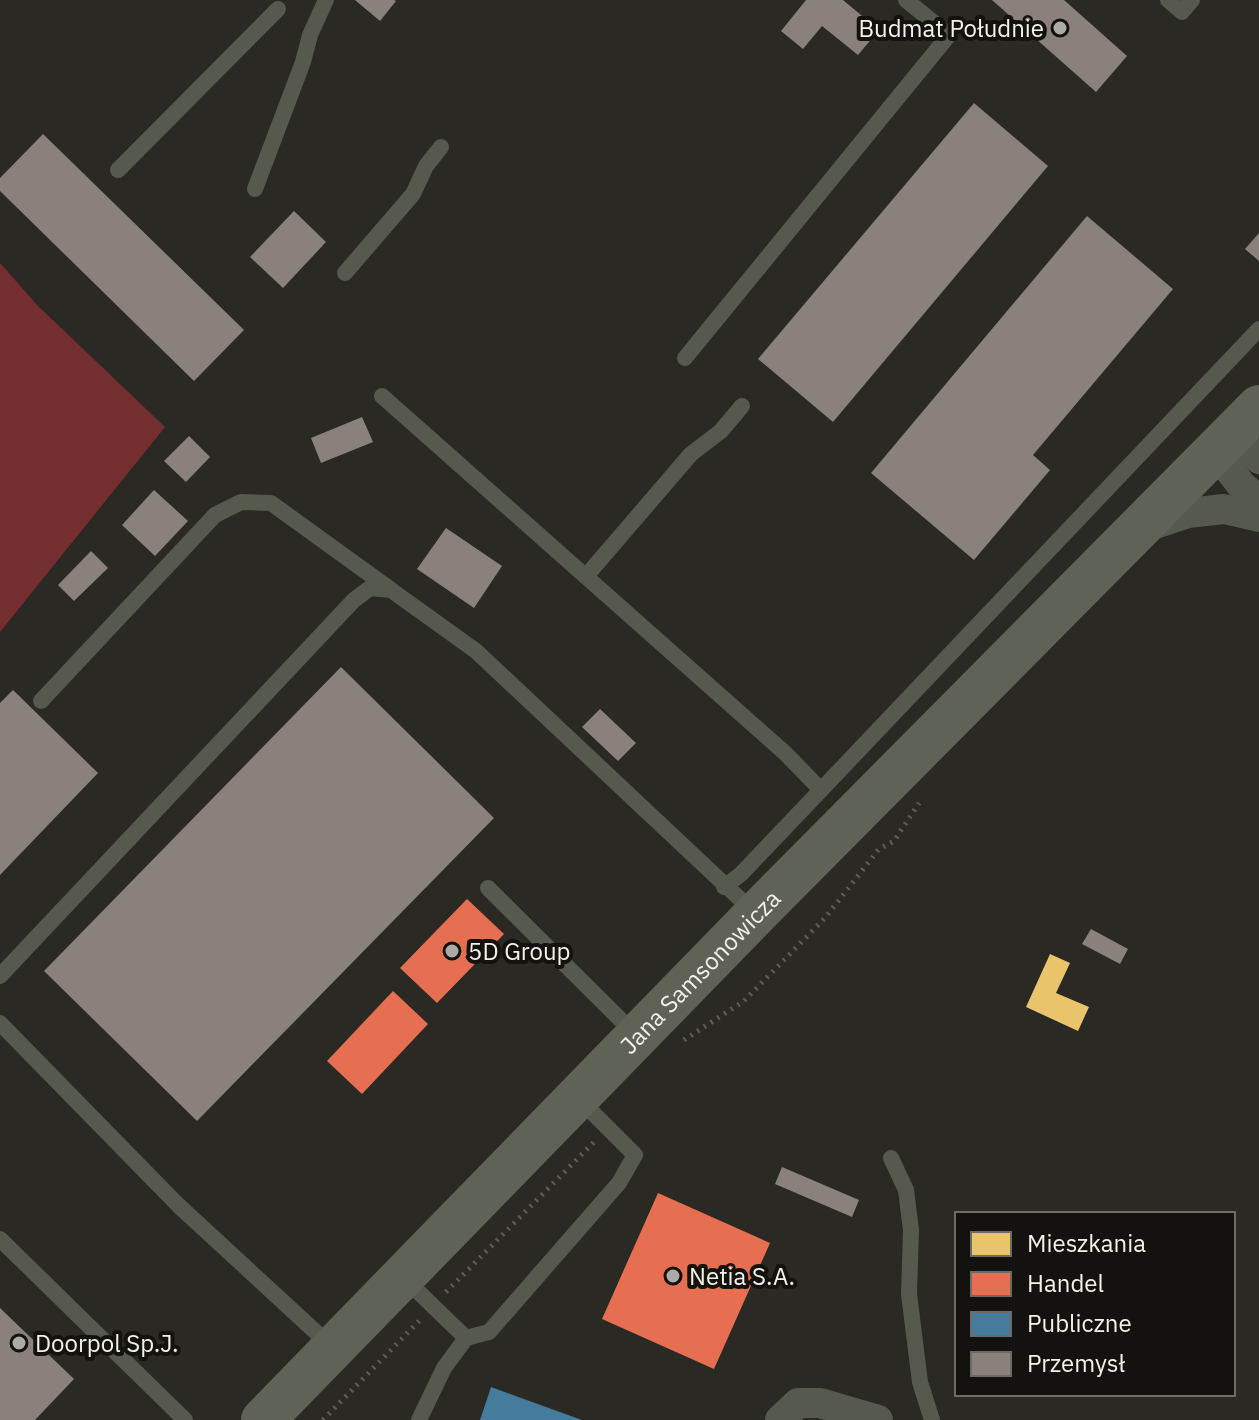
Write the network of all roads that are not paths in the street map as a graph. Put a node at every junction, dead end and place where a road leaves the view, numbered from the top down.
1 (326, 0) edge
2 (906, 0) edge
3 (1168, 0) edge
4 (1192, 0) edge
5 (278, 9) dead end
6 (441, 147) dead end
7 (118, 170) dead end
8 (255, 189) dead end
9 (345, 273) dead end
10 (1259, 329) edge
11 (685, 358) dead end
12 (382, 396) dead end
13 (742, 406) dead end
14 (1241, 439) edge
15 (1259, 500) edge
16 (1259, 517) edge
17 (1140, 529) junction
18 (587, 575) junction
19 (391, 590) junction
20 (41, 701) dead end
21 (821, 790) junction
22 (488, 888) dead end
23 (740, 901) junction
24 (0, 976) edge
25 (0, 1023) edge
26 (656, 1042) junction
27 (593, 1113) junction
28 (891, 1158) dead end
29 (0, 1239) edge
30 (418, 1291) junction
31 (466, 1338) junction
32 (334, 1348) junction
33 (185, 1420) edge
34 (263, 1420) edge
35 (419, 1420) edge
36 (780, 1420) edge
37 (878, 1420) edge
38 (932, 1420) edge

1 - 8 lane
2 - 11 lane
3 - 4 lane
5 - 7 lane
6 - 9 lane
10 - 21 lane
12 - 18 lane
13 - 18 lane
14 - 15 street, Jana Samsonowicza
14 - 17 main road, Jana Samsonowicza
16 - 17 street, Jana Samsonowicza
17 - 23 main road, Jana Samsonowicza
18 - 21 lane
19 - 20 lane
19 - 23 lane
19 - 24 lane
21 - 23 lane
22 - 26 lane
23 - 26 main road, Jana Samsonowicza
25 - 32 lane
26 - 27 main road, Jana Samsonowicza
27 - 30 main road, Jana Samsonowicza
27 - 31 lane
28 - 38 lane
29 - 33 lane
30 - 31 lane
30 - 32 main road, Jana Samsonowicza
31 - 35 lane
32 - 34 main road, Jana Samsonowicza
36 - 37 street

